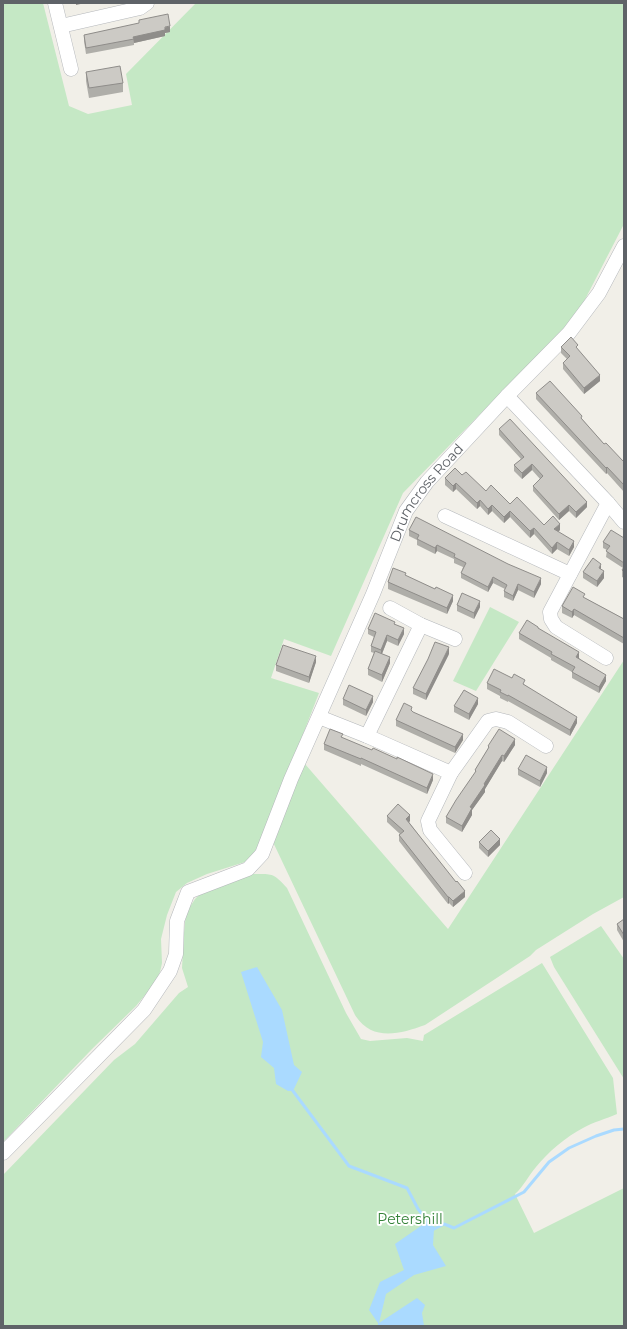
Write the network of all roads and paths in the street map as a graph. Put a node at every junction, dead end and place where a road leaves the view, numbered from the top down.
1 (55, 3) edge
2 (147, 3) edge
3 (61, 26) junction
4 (71, 69) dead end
5 (624, 246) edge
6 (507, 396) junction
7 (608, 503) junction
8 (445, 516) dead end
9 (624, 522) edge
10 (570, 574) junction
11 (390, 608) dead end
12 (421, 625) junction
13 (455, 639) dead end
14 (606, 658) dead end
15 (319, 717) junction
16 (367, 736) junction
17 (546, 746) dead end
18 (451, 773) junction
19 (465, 873) dead end
20 (3, 1153) edge

1 - 3 street
2 - 3 street
3 - 4 street
5 - 6 street, Drumcross Road
6 - 7 street
6 - 15 street, Drumcross Road
7 - 9 street
7 - 10 street
8 - 10 street
10 - 14 street
11 - 12 street
12 - 13 street
12 - 16 street
15 - 16 street
15 - 20 street, Drumcross Road
16 - 18 street
17 - 18 street
18 - 19 street

